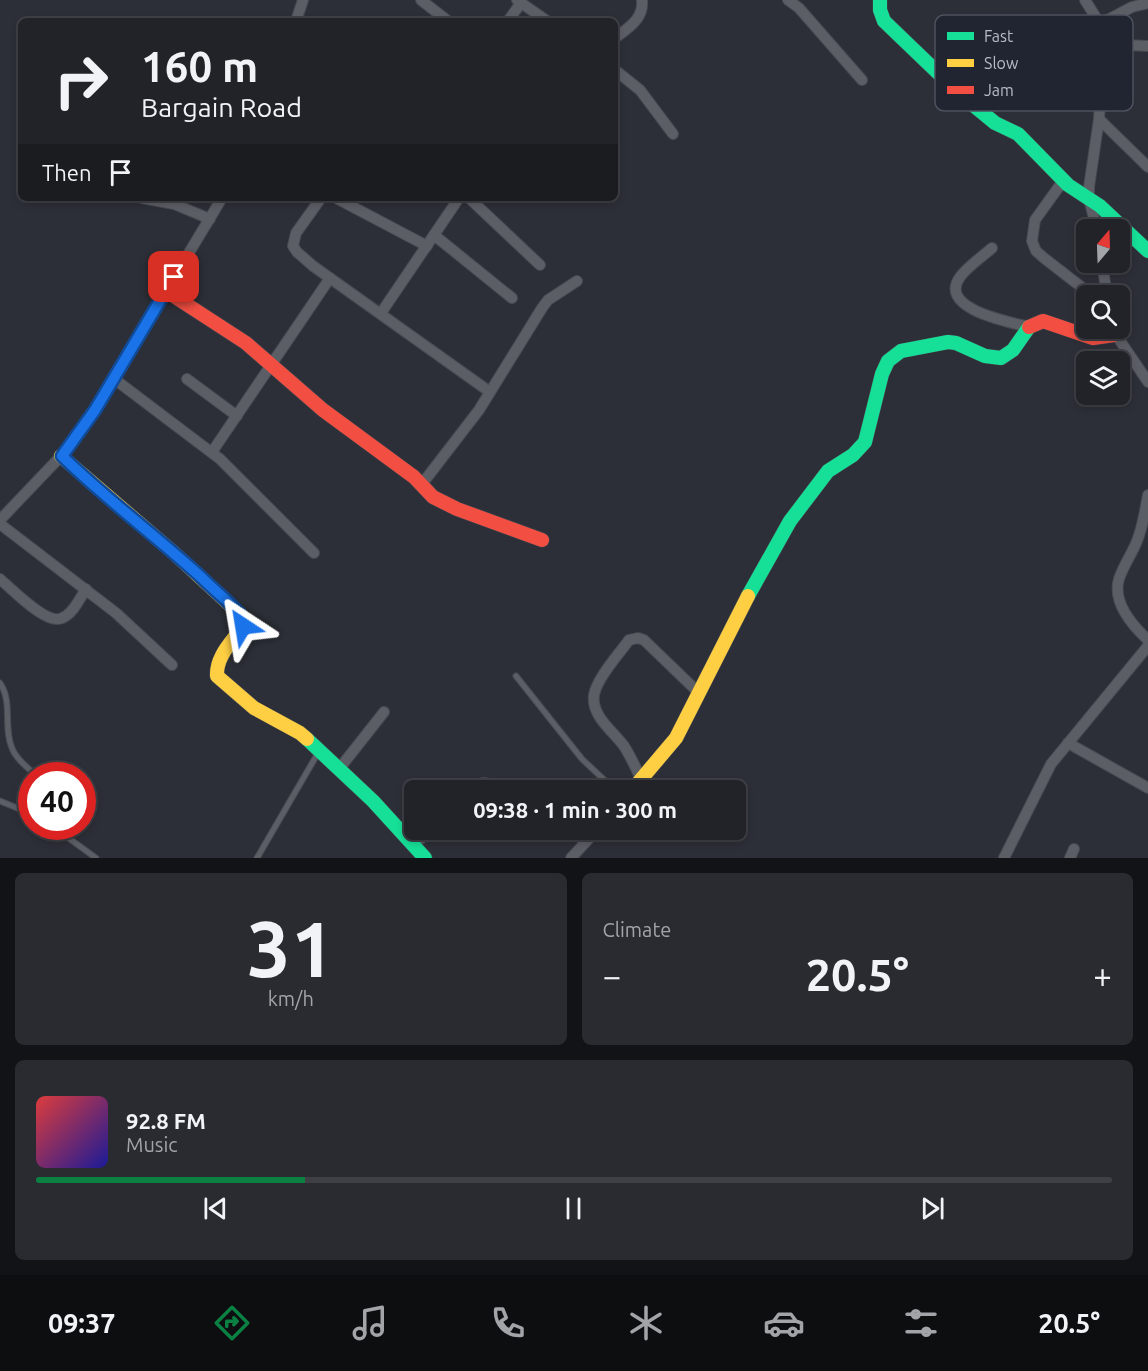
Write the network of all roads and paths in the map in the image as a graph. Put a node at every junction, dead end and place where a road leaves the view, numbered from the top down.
1 (303, 0) edge
2 (421, 0) edge
3 (642, 0) edge
4 (788, 0) edge
5 (880, 0) edge
6 (1085, 0) edge
7 (519, 1) edge
8 (1148, 3) edge
9 (1094, 15) edge
10 (1116, 15) edge
11 (297, 18) edge
12 (444, 18) edge
13 (510, 18) edge
14 (544, 18) edge
15 (618, 35) edge
16 (1133, 45) edge
17 (1148, 46) edge
18 (935, 69) edge
19 (618, 72) edge
20 (861, 80) dead end
21 (980, 111) edge
22 (1099, 111) edge
23 (1099, 119) junction
24 (673, 134) dead end
25 (1148, 167) edge
26 (1063, 181) junction
27 (1089, 199) junction
28 (158, 201) edge
29 (220, 201) edge
30 (319, 201) edge
31 (342, 201) edge
32 (457, 201) edge
33 (472, 201) edge
34 (210, 219) junction
35 (1094, 219) edge
36 (434, 235) junction
37 (427, 246) junction
38 (992, 248) dead end
39 (1148, 251) edge
40 (540, 265) dead end
41 (330, 278) junction
42 (577, 281) dead end
43 (1079, 285) edge
44 (166, 291) junction
45 (512, 298) dead end
46 (381, 313) junction
47 (1029, 327) junction
48 (1076, 332) edge
49 (1118, 339) edge
50 (271, 366) junction
51 (114, 378) junction
52 (187, 380) dead end
53 (1148, 382) edge
54 (490, 392) junction
55 (237, 416) junction
56 (212, 452) junction
57 (62, 456) junction
58 (422, 484) junction
59 (1148, 495) edge
60 (0, 522) edge
61 (542, 540) dead end
62 (314, 553) dead end
63 (0, 579) edge
64 (86, 589) junction
65 (1148, 640) edge
66 (1148, 646) edge
67 (172, 665) dead end
68 (516, 676) dead end
69 (0, 683) edge
70 (699, 693) junction
71 (384, 712) dead end
72 (1068, 743) junction
73 (319, 751) junction
74 (23, 762) edge
75 (339, 769) junction
76 (641, 779) joint
77 (604, 780) edge
78 (1148, 788) edge
79 (0, 801) edge
80 (18, 808) edge
81 (74, 840) edge
82 (419, 840) edge
83 (588, 840) edge
84 (413, 844) junction
85 (96, 858) edge
86 (257, 858) edge
87 (425, 858) edge
88 (571, 858) edge
89 (1004, 858) edge

1 - 11 street
2 - 12 street
3 - 15 street
4 - 20 street
5 - 18 street
6 - 9 street
7 - 13 street
7 - 14 street
8 - 10 street
16 - 17 street
19 - 24 street
21 - 26 street
22 - 23 street
23 - 25 street
23 - 27 street
26 - 27 street
26 - 43 street
27 - 35 street
27 - 39 street
28 - 34 street
29 - 34 street
30 - 41 street
31 - 37 street
32 - 36 street
33 - 40 street
34 - 44 street
36 - 37 street
36 - 45 street
37 - 46 street
38 - 47 street
41 - 46 street
41 - 50 street
42 - 54 street
44 - 50 street
44 - 51 street
46 - 54 street
47 - 48 street
47 - 70 street
49 - 53 street
50 - 55 street
50 - 58 street
51 - 56 street
51 - 57 street
52 - 55 street
54 - 58 street
55 - 56 street
56 - 62 street
57 - 60 street
57 - 73 street
58 - 61 street
59 - 65 street
60 - 64 street
63 - 64 street
64 - 67 street
66 - 72 street
68 - 77 lane
69 - 74 lane
70 - 76 street
70 - 76 street
71 - 75 street
72 - 78 street
72 - 89 street
73 - 75 street
73 - 86 lane
75 - 84 street
79 - 80 lane
81 - 85 lane
82 - 84 street
83 - 88 street
84 - 87 street

